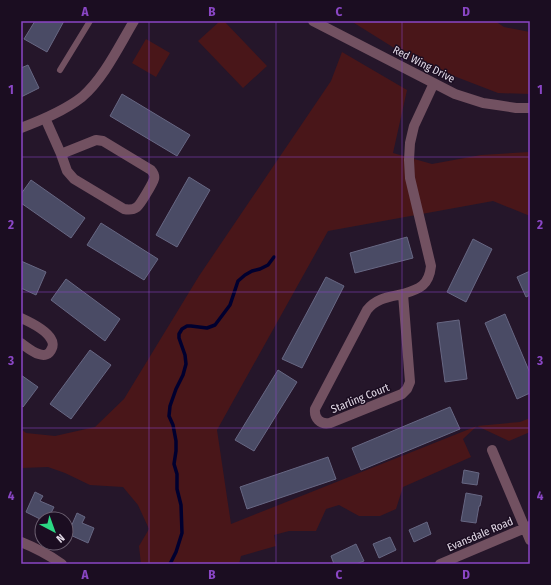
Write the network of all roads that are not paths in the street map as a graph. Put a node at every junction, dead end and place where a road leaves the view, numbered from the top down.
1 (90, 21) edge
2 (313, 21) edge
3 (131, 22) edge
4 (60, 70) dead end
5 (434, 83) junction
6 (530, 108) edge
7 (45, 118) junction
8 (21, 128) edge
9 (61, 154) junction
10 (403, 294) junction
11 (21, 318) edge
12 (21, 343) edge
13 (492, 450) dead end
14 (528, 527) edge
15 (530, 540) edge
16 (21, 542) edge
17 (62, 564) edge
18 (440, 564) edge

1 - 4 lane
2 - 5 street, Red Wing Drive
3 - 7 street
5 - 6 street, Red Wing Drive
5 - 10 street, Starling Court
7 - 8 street
7 - 9 street
9 - 9 street
10 - 10 street, Starling Court
11 - 12 street
13 - 14 street
14 - 15 street
14 - 18 street, Evansdale Road
16 - 17 street

